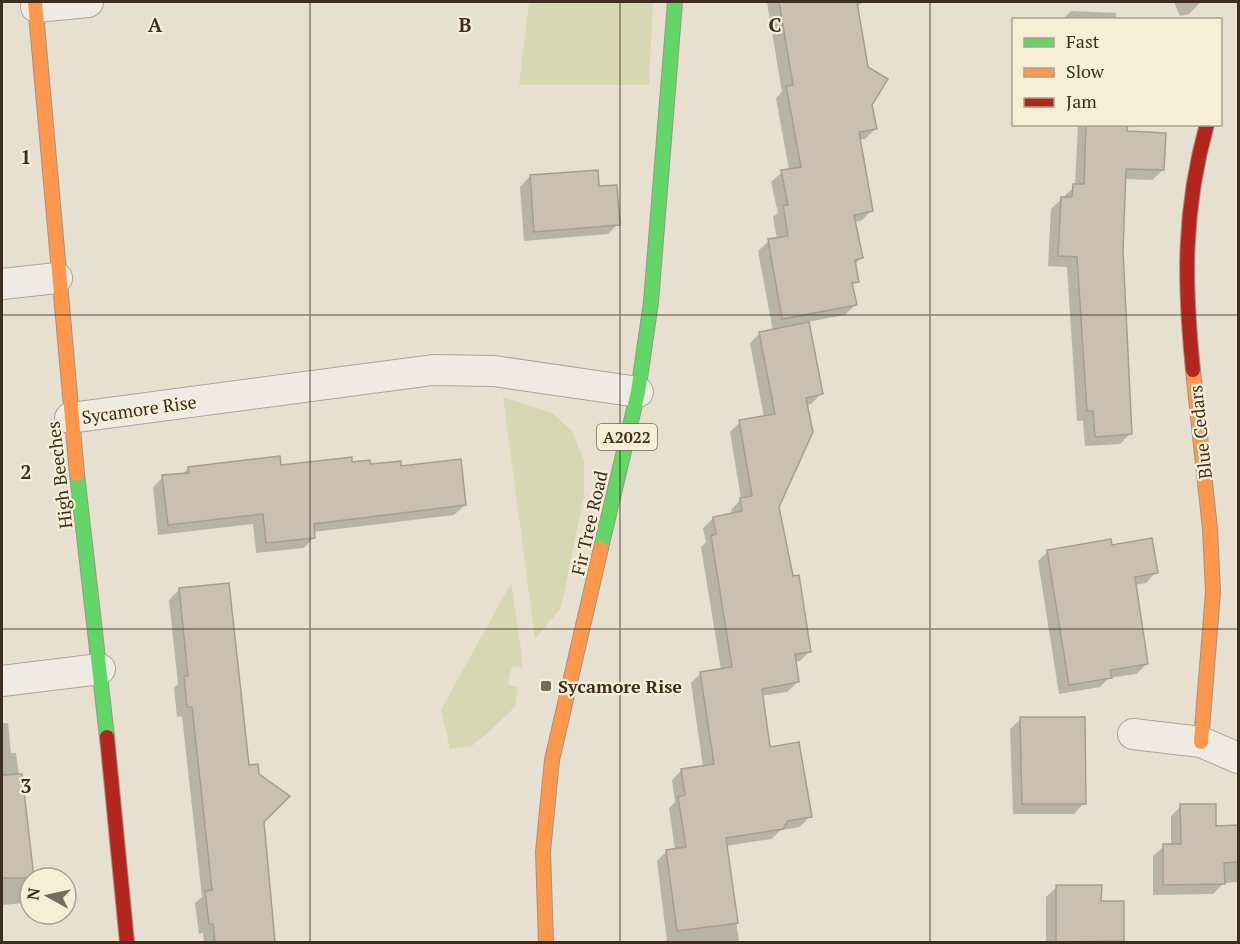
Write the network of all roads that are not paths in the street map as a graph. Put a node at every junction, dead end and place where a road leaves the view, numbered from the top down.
1 (88, 2) edge
2 (675, 2) edge
3 (36, 4) edge
4 (1206, 126) edge
5 (57, 278) junction
6 (2, 284) edge
7 (638, 392) junction
8 (70, 418) junction
9 (100, 669) junction
10 (2, 681) edge
11 (1133, 734) dead end
12 (1201, 742) junction
13 (1239, 758) edge
14 (127, 942) edge
15 (546, 942) edge

1 - 3 street
2 - 7 street, Fir Tree Road / A2022
3 - 5 street, High Beeches
4 - 12 street, Blue Cedars
5 - 6 street
5 - 8 street, High Beeches
7 - 8 street, Sycamore Rise
7 - 15 street, Fir Tree Road / A2022
8 - 9 street, High Beeches
9 - 10 street
9 - 14 street, High Beeches
11 - 12 street
12 - 13 street

